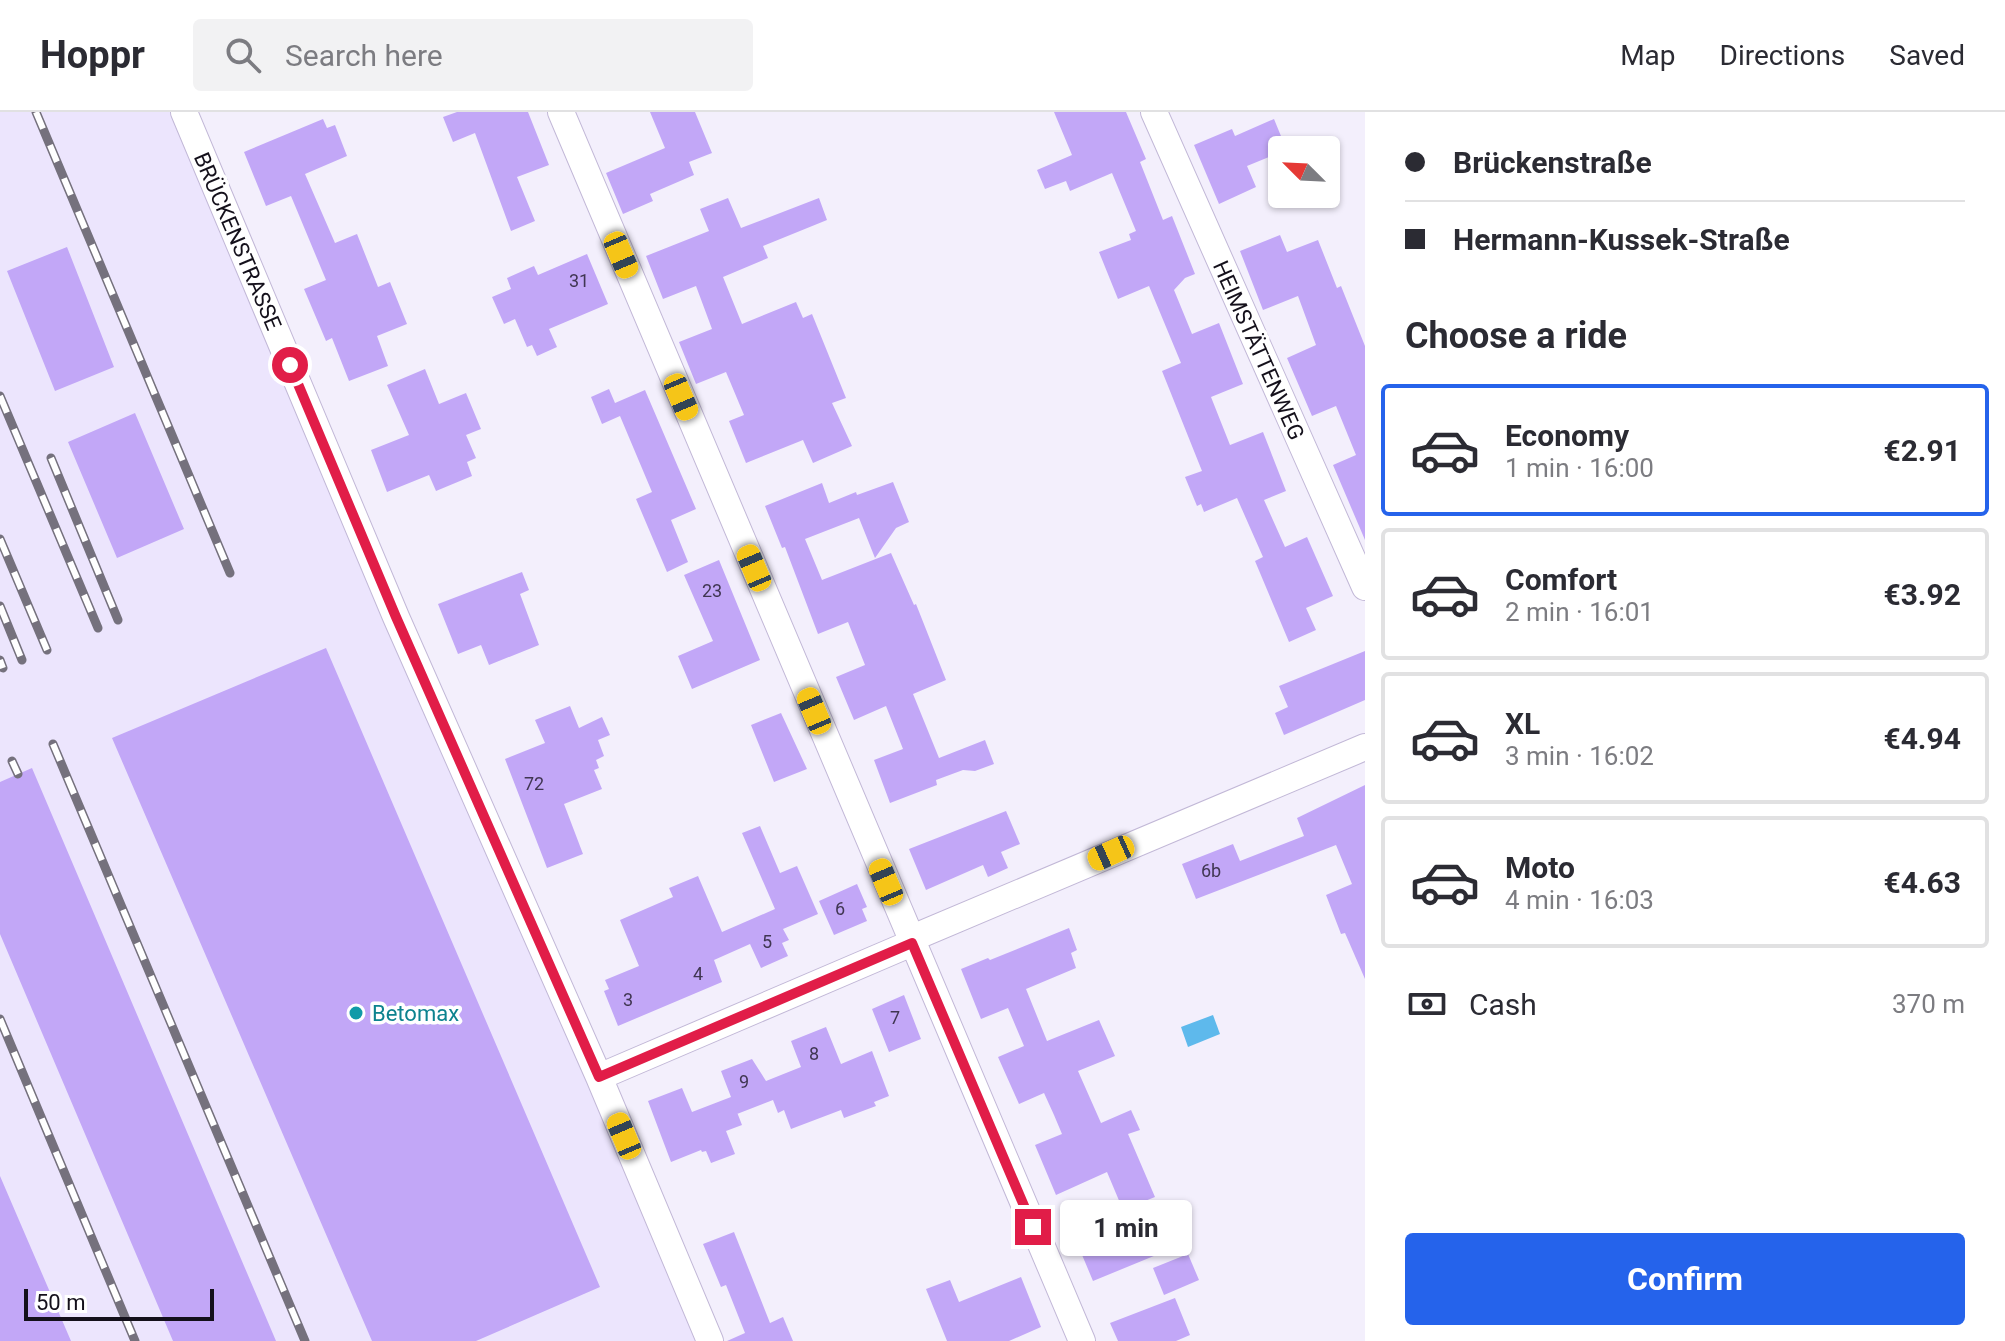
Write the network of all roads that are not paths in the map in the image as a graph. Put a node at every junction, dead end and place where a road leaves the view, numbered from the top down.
1 (184, 112) edge
2 (561, 112) edge
3 (1162, 115) edge
4 (1365, 587) edge
5 (1365, 747) edge
6 (911, 941) junction
7 (599, 1077) junction
8 (710, 1341) edge
9 (1082, 1341) edge

1 - 7 street, BRÜCKENSTRASSE
2 - 6 street
3 - 4 street, HEIMSTÄTTENWEG
5 - 6 street
6 - 7 street
6 - 9 street
7 - 8 street, BRÜCKENSTRASSE

